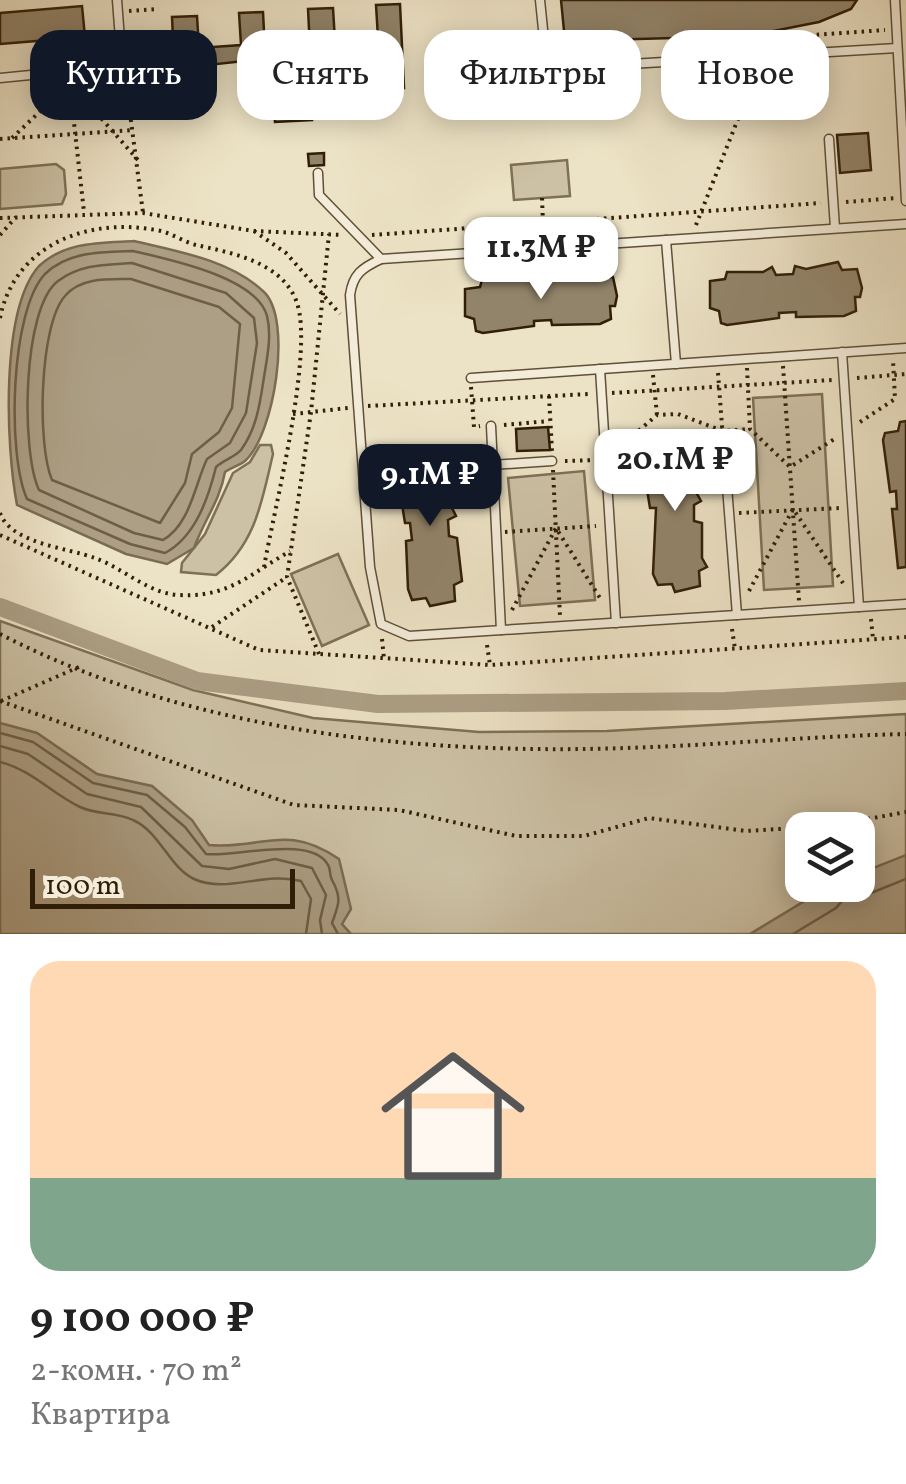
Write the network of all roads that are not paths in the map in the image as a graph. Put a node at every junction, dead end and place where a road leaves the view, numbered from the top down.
1 (117, 0) edge
2 (540, 0) edge
3 (895, 0) edge
4 (897, 48) junction
5 (0, 78) edge
6 (829, 139) dead end
7 (318, 173) dead end
8 (906, 199) edge
9 (906, 224) edge
10 (835, 228) junction
11 (666, 240) junction
12 (381, 259) junction
13 (906, 348) edge
14 (842, 352) junction
15 (676, 364) junction
16 (600, 369) junction
17 (471, 378) dead end
18 (491, 426) dead end
19 (724, 448) road end
20 (552, 462) road end
21 (492, 465) junction
22 (906, 604) edge
23 (859, 607) junction
24 (734, 615) junction
25 (616, 623) junction
26 (500, 630) junction

1 - 5 lane
2 - 4 lane
3 - 4 lane
4 - 8 lane
6 - 10 lane
7 - 12 lane
9 - 10 lane
10 - 11 lane
11 - 12 lane
11 - 15 lane
12 - 26 lane
13 - 14 lane
14 - 15 lane
14 - 23 lane
15 - 16 lane
16 - 17 lane
16 - 25 lane
18 - 21 lane
19 - 24 lane
20 - 21 lane
21 - 26 lane
22 - 23 lane
23 - 24 lane
24 - 25 lane
25 - 26 lane

